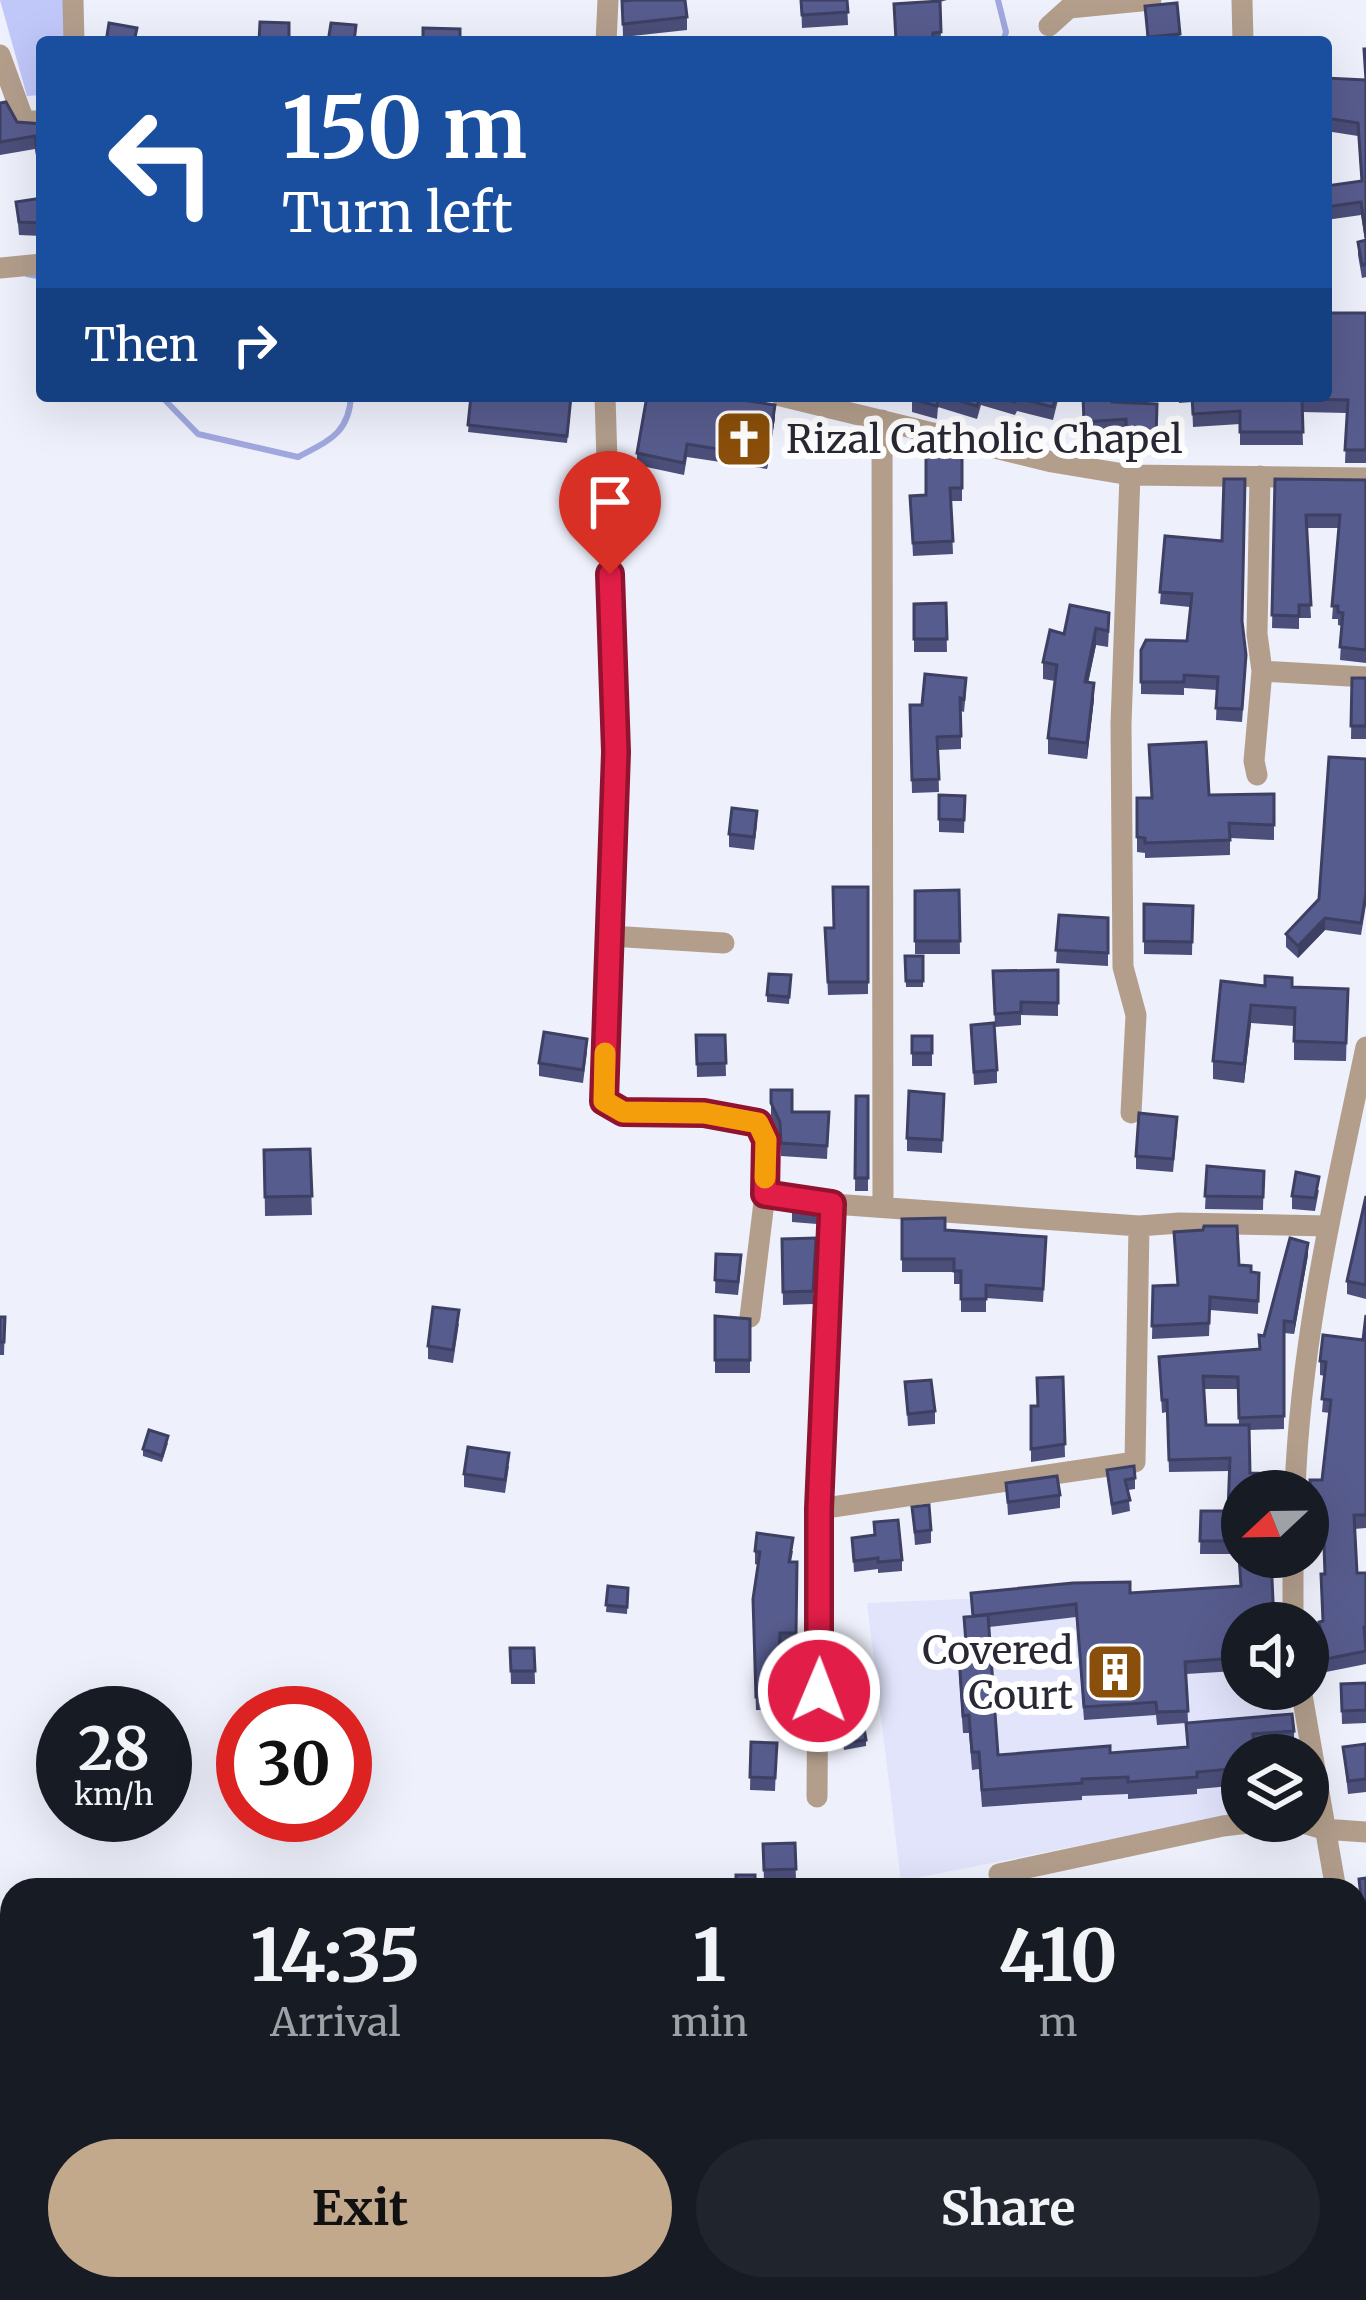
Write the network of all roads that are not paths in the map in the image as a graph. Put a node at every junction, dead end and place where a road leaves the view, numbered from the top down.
1 (73, 0) edge
2 (608, 0) edge
3 (1151, 0) edge
4 (1242, 0) edge
5 (1049, 26) dead end
6 (74, 36) edge
7 (606, 36) edge
8 (1243, 36) edge
9 (0, 55) edge
10 (36, 121) edge
11 (36, 265) edge
12 (0, 268) edge
13 (605, 402) edge
14 (806, 402) edge
15 (882, 420) junction
16 (1130, 475) junction
17 (1260, 476) junction
18 (1366, 478) edge
19 (1262, 671) junction
20 (1366, 677) edge
21 (1257, 775) dead end
22 (610, 936) junction
23 (724, 943) dead end
24 (1366, 1047) edge
25 (1360, 1109) edge
26 (1131, 1113) dead end
27 (765, 1194) junction
28 (832, 1204) junction
29 (883, 1205) junction
30 (1139, 1226) junction
31 (1328, 1226) junction
32 (750, 1317) edge
33 (1296, 1470) edge
34 (819, 1509) junction
35 (817, 1797) dead end
36 (1221, 1826) edge
37 (1329, 1829) edge
38 (1366, 1832) edge
39 (1325, 1842) edge
40 (999, 1874) dead end
41 (1333, 1878) edge

1 - 6 street
2 - 7 street
3 - 5 street
4 - 8 street
9 - 10 street
11 - 12 street
13 - 22 street
14 - 15 street
15 - 16 street
15 - 29 street
16 - 17 street
16 - 26 street
17 - 18 street
17 - 19 street
19 - 20 street
19 - 21 street
22 - 23 street
22 - 27 street
24 - 25 street
25 - 31 street
27 - 28 street
27 - 32 street
28 - 29 street
28 - 34 street
29 - 30 street
30 - 31 street
30 - 34 street
31 - 33 street
34 - 35 street
36 - 40 street
37 - 38 street
39 - 41 street

